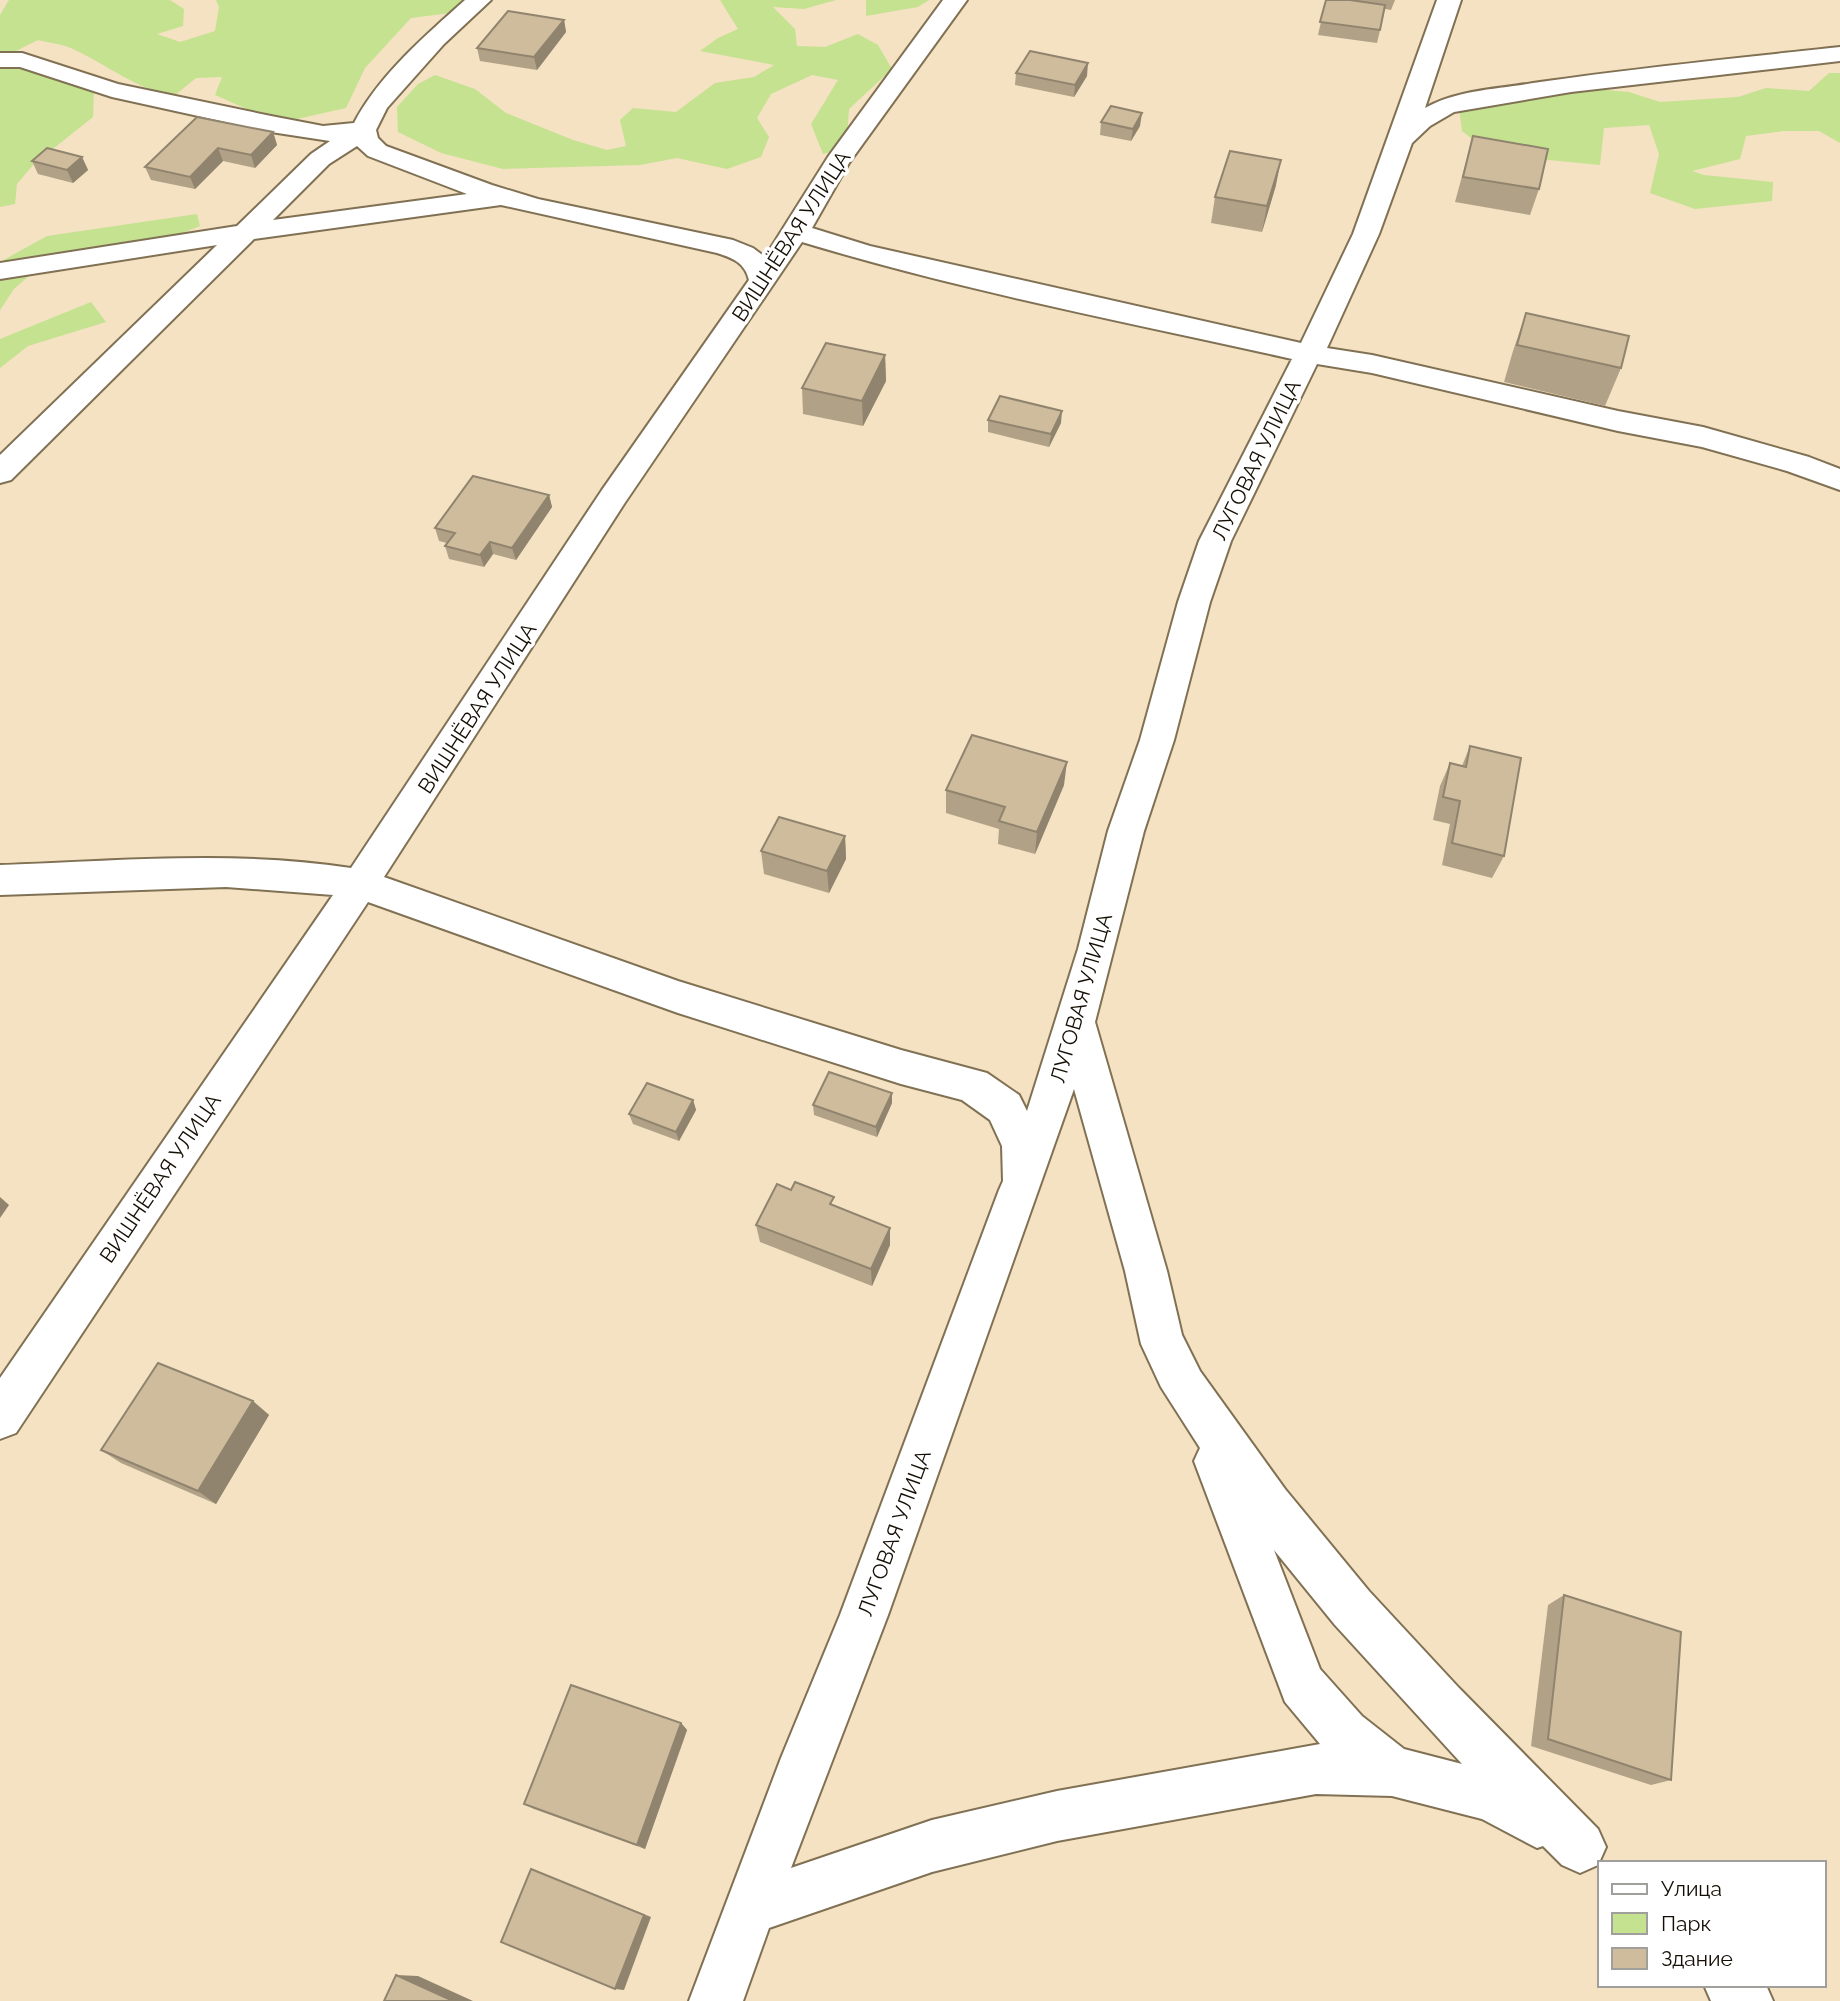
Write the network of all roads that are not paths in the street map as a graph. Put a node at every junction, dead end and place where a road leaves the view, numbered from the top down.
1 (479, 0) edge
2 (955, 0) edge
3 (1449, 0) edge
4 (1840, 54) edge
5 (0, 60) edge
6 (363, 130) junction
7 (1402, 139) junction
8 (505, 197) junction
9 (796, 232) junction
10 (245, 234) junction
11 (0, 271) edge
12 (763, 281) junction
13 (1309, 354) junction
14 (0, 473) edge
15 (1840, 480) edge
16 (0, 880) edge
17 (359, 884) junction
18 (1076, 1022) junction
19 (1020, 1191) junction
20 (1194, 1399) junction
21 (0, 1417) edge
22 (1392, 1771) junction
23 (1591, 1855) edge
24 (751, 1908) junction
25 (1733, 1987) edge
26 (716, 2001) edge
27 (1746, 2001) edge

1 - 6 street
2 - 9 street, ВИШНЁВАЯ УЛИЦА
3 - 7 street, ЛУГОВАЯ УЛИЦА
4 - 7 street
5 - 6 street
6 - 8 street
6 - 10 street
7 - 13 street, ЛУГОВАЯ УЛИЦА
8 - 10 street
8 - 12 street
9 - 12 street, ВИШНЁВАЯ УЛИЦА
9 - 13 street
10 - 11 street
10 - 14 street
12 - 17 street, ВИШНЁВАЯ УЛИЦА
13 - 15 street
13 - 18 street, ЛУГОВАЯ УЛИЦА
16 - 17 street
17 - 19 street
17 - 21 street, ВИШНЁВАЯ УЛИЦА
18 - 19 street, ЛУГОВАЯ УЛИЦА
18 - 20 street
19 - 24 street, ЛУГОВАЯ УЛИЦА
20 - 22 street
20 - 23 street
22 - 23 street
22 - 24 street
24 - 26 street, ЛУГОВАЯ УЛИЦА
25 - 27 street

